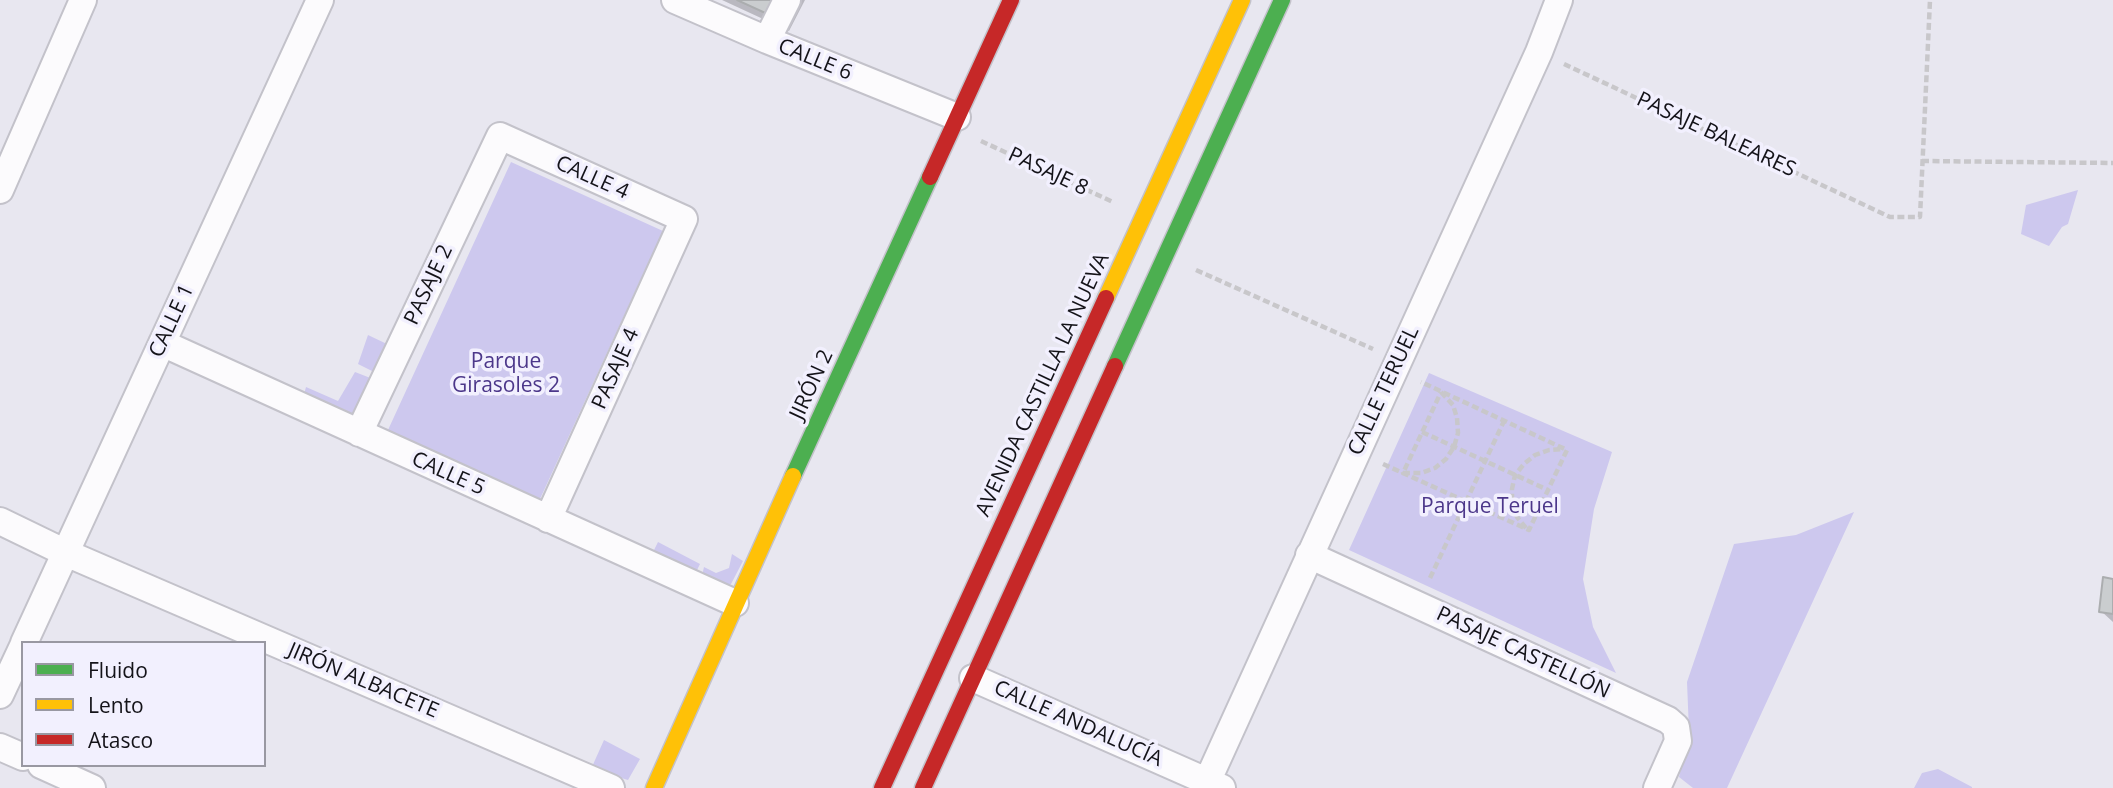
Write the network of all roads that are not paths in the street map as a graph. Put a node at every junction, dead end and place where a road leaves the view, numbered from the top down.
1 (83, 0) edge
2 (320, 0) edge
3 (675, 0) edge
4 (786, 0) edge
5 (1011, 0) edge
6 (1242, 0) edge
7 (1282, 0) edge
8 (1559, 0) edge
9 (766, 40) junction
10 (954, 122) junction
11 (500, 136) joint
12 (0, 190) edge
13 (684, 219) joint
14 (162, 343) junction
15 (359, 433) junction
16 (548, 519) junction
17 (0, 521) edge
18 (66, 553) junction
19 (1309, 555) junction
20 (735, 603) junction
21 (24, 641) edge
22 (21, 648) edge
23 (973, 678) junction
24 (0, 695) edge
25 (0, 747) edge
26 (21, 756) edge
27 (45, 767) edge
28 (1214, 785) edge
29 (92, 788) edge
30 (611, 788) edge
31 (654, 788) edge
32 (882, 788) edge
33 (923, 788) edge
34 (1657, 788) edge

1 - 12 street
2 - 14 street, CALLE 1
3 - 9 street, CALLE 6
4 - 9 street
5 - 10 street, JIRÓN 2
6 - 32 street, AVENIDA CASTILLA LA NUEVA
7 - 23 street
8 - 19 street, CALLE TERUEL
9 - 10 street, CALLE 6
10 - 20 street, JIRÓN 2
11 - 13 street, CALLE 4
11 - 15 street, PASAJE 2
13 - 16 street, PASAJE 4
14 - 15 street, CALLE 5
14 - 18 street, CALLE 1
15 - 16 street, CALLE 5
16 - 20 street, CALLE 5
17 - 18 street, JIRÓN ALBACETE
18 - 21 street, CALLE 1
18 - 30 street, JIRÓN ALBACETE
19 - 28 street, CALLE TERUEL
19 - 34 street, PASAJE CASTELLÓN
20 - 31 street, JIRÓN 2
22 - 24 street, CALLE 1
23 - 28 street, CALLE ANDALUCÍA
23 - 33 street
25 - 26 street
27 - 29 street

